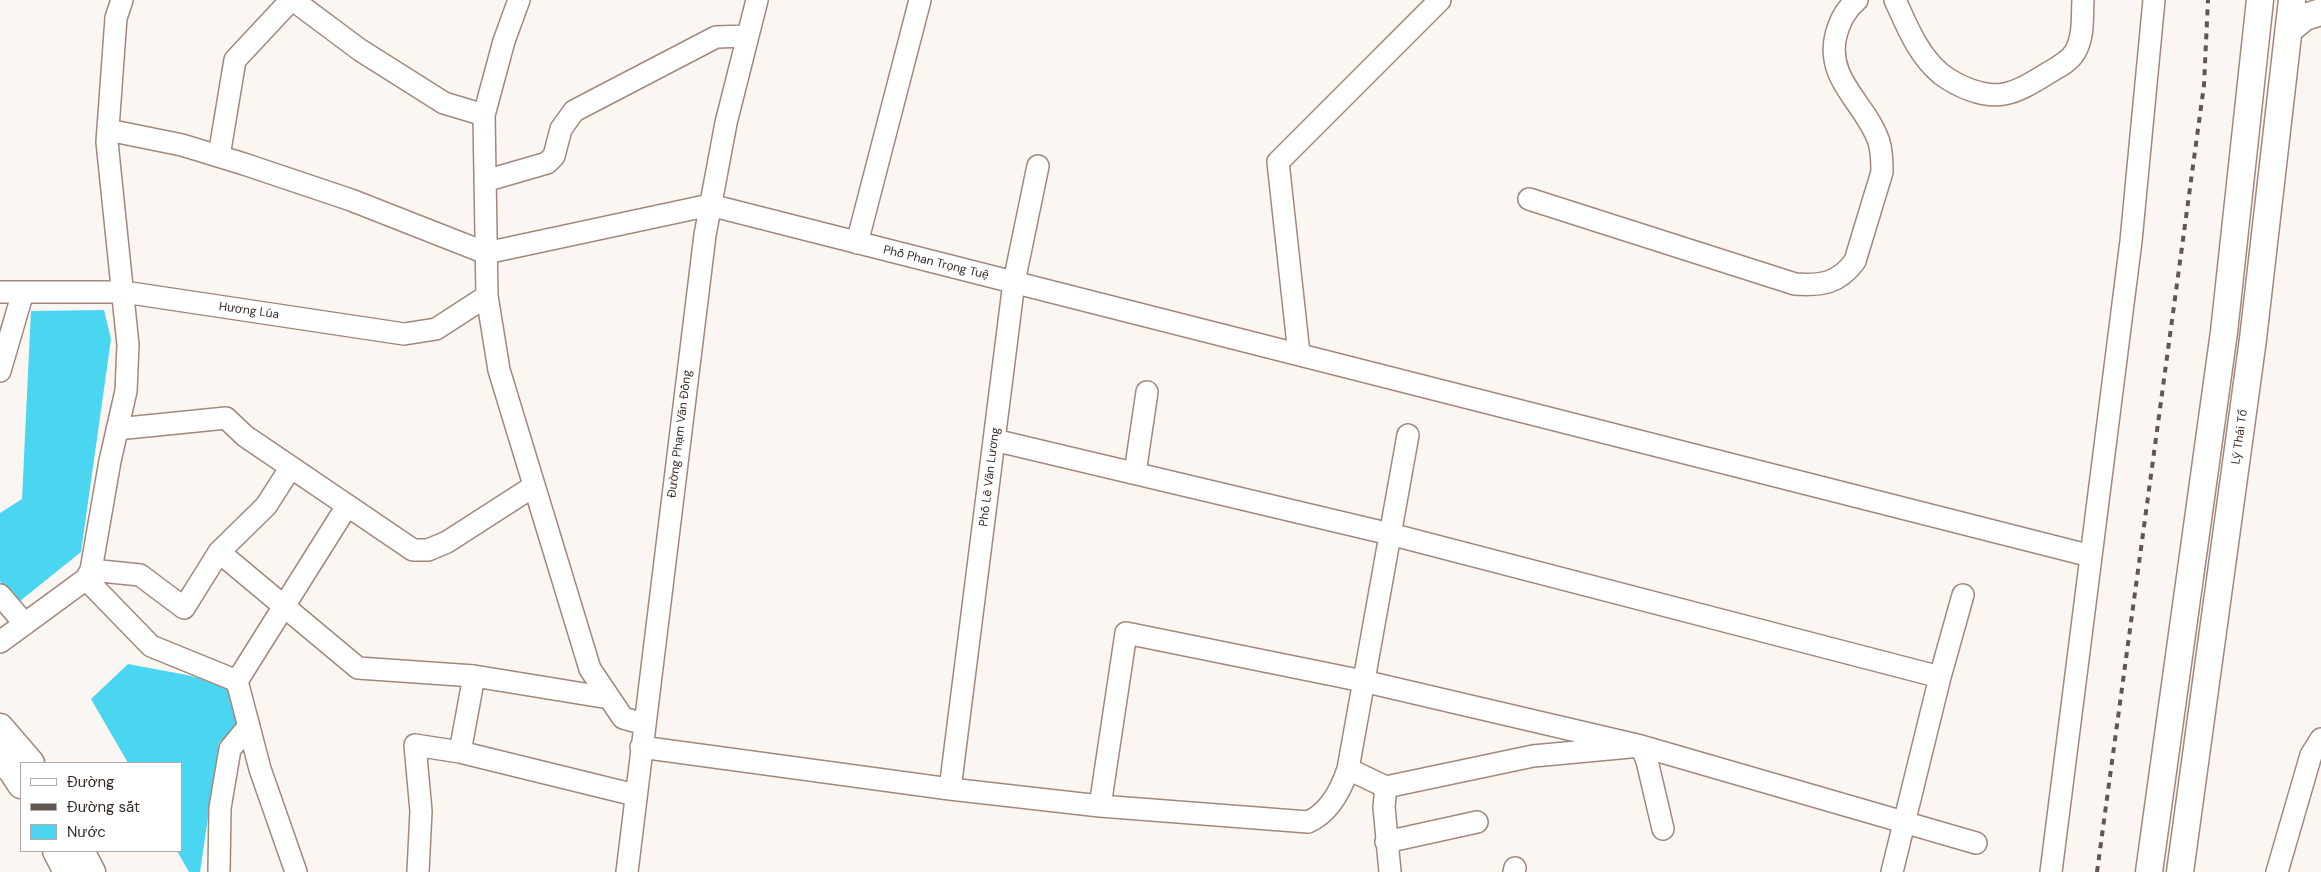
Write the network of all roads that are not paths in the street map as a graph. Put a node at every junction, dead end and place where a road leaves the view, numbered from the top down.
1 (122, 0) edge
2 (292, 0) edge
3 (518, 0) edge
4 (757, 0) edge
5 (920, 0) edge
6 (1440, 0) edge
7 (1857, 0) edge
8 (1895, 0) edge
9 (2083, 0) edge
10 (2154, 0) edge
11 (2260, 0) edge
12 (2292, 0) edge
13 (2321, 12) edge
14 (2289, 30) junction
15 (748, 36) junction
16 (484, 115) junction
17 (108, 130) junction
18 (219, 156) junction
19 (1038, 166) dead end
20 (485, 181) junction
21 (1529, 199) dead end
22 (710, 205) junction
23 (857, 243) junction
24 (486, 253) junction
25 (1014, 282) junction
26 (0, 292) edge
27 (23, 292) junction
28 (124, 292) junction
29 (486, 296) junction
30 (1299, 354) junction
31 (0, 371) edge
32 (1147, 392) dead end
33 (117, 429) junction
34 (1408, 435) dead end
35 (994, 440) junction
36 (291, 467) junction
37 (1135, 473) junction
38 (534, 486) junction
39 (347, 506) junction
40 (1390, 534) junction
41 (219, 552) junction
42 (2091, 556) junction
43 (88, 574) junction
44 (0, 595) edge
45 (1963, 595) dead end
46 (284, 607) junction
47 (25, 624) junction
48 (0, 642) edge
49 (474, 676) junction
50 (1940, 677) junction
51 (238, 681) junction
52 (1364, 681) junction
53 (609, 698) junction
54 (644, 724) junction
55 (249, 726) junction
56 (0, 727) edge
57 (2321, 739) edge
58 (1641, 746) junction
59 (641, 747) junction
60 (460, 752) junction
61 (0, 759) edge
62 (30, 762) edge
63 (1348, 769) junction
64 (20, 783) edge
65 (1386, 786) junction
66 (950, 789) junction
67 (635, 795) junction
68 (1100, 806) junction
69 (1477, 822) dead end
70 (1903, 822) junction
71 (1663, 829) dead end
72 (1386, 842) junction
73 (1976, 843) dead end
74 (57, 852) edge
75 (82, 852) edge
76 (67, 872) edge
77 (92, 872) edge
78 (220, 872) edge
79 (296, 872) edge
80 (418, 872) edge
81 (627, 872) edge
82 (1390, 872) edge
83 (1892, 872) edge
84 (2051, 872) edge
85 (2150, 872) edge
86 (2180, 872) edge
87 (2277, 872) edge

1 - 17 street
2 - 16 street
2 - 18 street
3 - 16 street
4 - 15 street, Đường Phạm Văn Đồng
5 - 23 street
6 - 30 street
7 - 21 street
8 - 9 street
10 - 42 street
11 - 85 main road
12 - 14 main road, Lý Thái Tổ
13 - 14 main road
14 - 86 main road, Lý Thái Tổ
15 - 20 street
15 - 22 street, Đường Phạm Văn Đồng
16 - 20 street
17 - 18 street
17 - 28 street
18 - 24 street
19 - 25 street, Phố Lê Văn Lương
20 - 24 street
22 - 23 street, Phố Phan Trọng Tuệ
22 - 24 street
22 - 54 street, Đường Phạm Văn Đồng
23 - 25 street, Phố Phan Trọng Tuệ
24 - 29 street
25 - 30 street, Phố Phan Trọng Tuệ
25 - 35 street, Phố Lê Văn Lương
26 - 27 street, Hương Lúa
27 - 28 street, Hương Lúa
27 - 31 street
28 - 29 street, Hương Lúa
28 - 33 street
29 - 38 street
30 - 42 street, Phố Phan Trọng Tuệ
32 - 37 street
33 - 36 street
33 - 43 street
34 - 40 street
35 - 37 street
35 - 66 street, Phố Lê Văn Lương
36 - 39 street
36 - 41 street
37 - 40 street
38 - 39 street
38 - 53 street
39 - 46 street
40 - 50 street
40 - 52 street
41 - 43 street
41 - 46 street
42 - 84 street
43 - 47 street
43 - 51 street
44 - 47 street
45 - 50 street
46 - 49 street
46 - 51 street
47 - 48 street
49 - 53 street
49 - 60 street
50 - 70 street
51 - 55 street
52 - 58 street
52 - 63 street
52 - 68 street
53 - 54 street
54 - 59 street, Đường Phạm Văn Đồng
55 - 78 street
55 - 79 street
56 - 62 main road
57 - 87 street
58 - 65 street
58 - 70 street
58 - 71 street
59 - 66 street
59 - 67 street, Đường Phạm Văn Đồng
60 - 67 street
60 - 80 street
61 - 64 main road
63 - 65 street
63 - 68 street
65 - 72 street
66 - 68 street
67 - 81 street, Đường Phạm Văn Đồng
69 - 72 street
70 - 73 street
70 - 83 street
72 - 82 street
74 - 76 main road
75 - 77 main road

